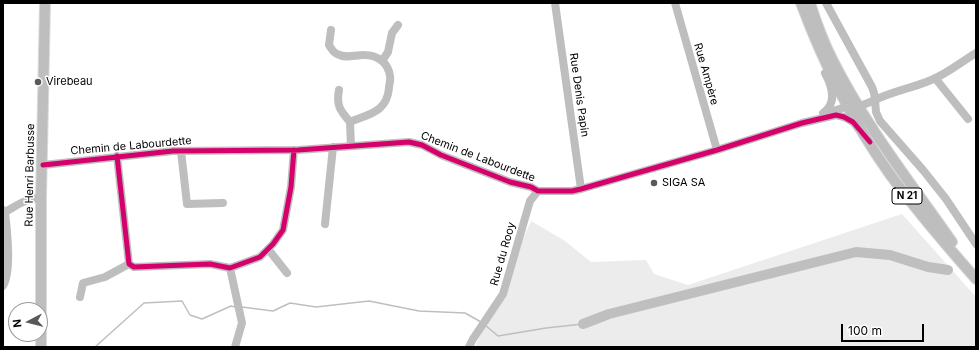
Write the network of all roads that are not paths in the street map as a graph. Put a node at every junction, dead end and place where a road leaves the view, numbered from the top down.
1 (45, 3) edge
2 (556, 3) edge
3 (675, 3) edge
4 (801, 3) edge
5 (810, 3) edge
6 (826, 3) edge
7 (398, 25) dead end
8 (331, 30) dead end
9 (976, 53) edge
10 (382, 61) junction
11 (935, 78) junction
12 (339, 90) dead end
13 (875, 100) junction
14 (853, 106) junction
15 (968, 119) dead end
16 (350, 122) junction
17 (802, 123) junction
18 (870, 142) junction
19 (351, 146) junction
20 (333, 148) junction
21 (294, 150) junction
22 (717, 150) junction
23 (181, 151) junction
24 (117, 156) junction
25 (42, 165) junction
26 (581, 189) junction
27 (538, 191) junction
28 (41, 198) junction
29 (223, 203) dead end
30 (4, 211) edge
31 (325, 224) dead end
32 (976, 244) edge
33 (268, 249) junction
34 (129, 264) junction
35 (230, 268) junction
36 (287, 272) dead end
37 (976, 278) edge
38 (3, 286) edge
39 (80, 297) dead end
40 (41, 346) edge
41 (234, 347) edge
42 (469, 347) edge

1 - 25 main road, Rue Henri Barbusse
2 - 26 street, Rue Denis Papin
3 - 22 street, Rue Ampère
4 - 14 main road, N 21
4 - 17 street
5 - 14 main road, N 21
6 - 13 street
7 - 10 street
8 - 10 street
9 - 11 street
10 - 16 street
11 - 13 street
11 - 15 street
12 - 16 street
13 - 14 street
13 - 32 street
14 - 17 street
14 - 18 main road, N 21
14 - 37 main road, N 21
16 - 19 street
17 - 18 street
17 - 22 street, Chemin de Labourdette
18 - 37 main road, N 21
19 - 20 street, Chemin de Labourdette
19 - 27 street, Chemin de Labourdette
20 - 21 street, Chemin de Labourdette
20 - 31 street
21 - 23 street, Chemin de Labourdette
21 - 33 street
22 - 26 street, Chemin de Labourdette
23 - 24 street, Chemin de Labourdette
23 - 29 street
24 - 25 street, Chemin de Labourdette
24 - 34 street
25 - 28 main road, Rue Henri Barbusse
26 - 27 street, Chemin de Labourdette
27 - 42 street, Rue du Rooy
28 - 30 street
28 - 40 main road, Rue Henri Barbusse
30 - 38 street
33 - 35 street
33 - 36 street
34 - 35 street
34 - 39 street
35 - 41 street

